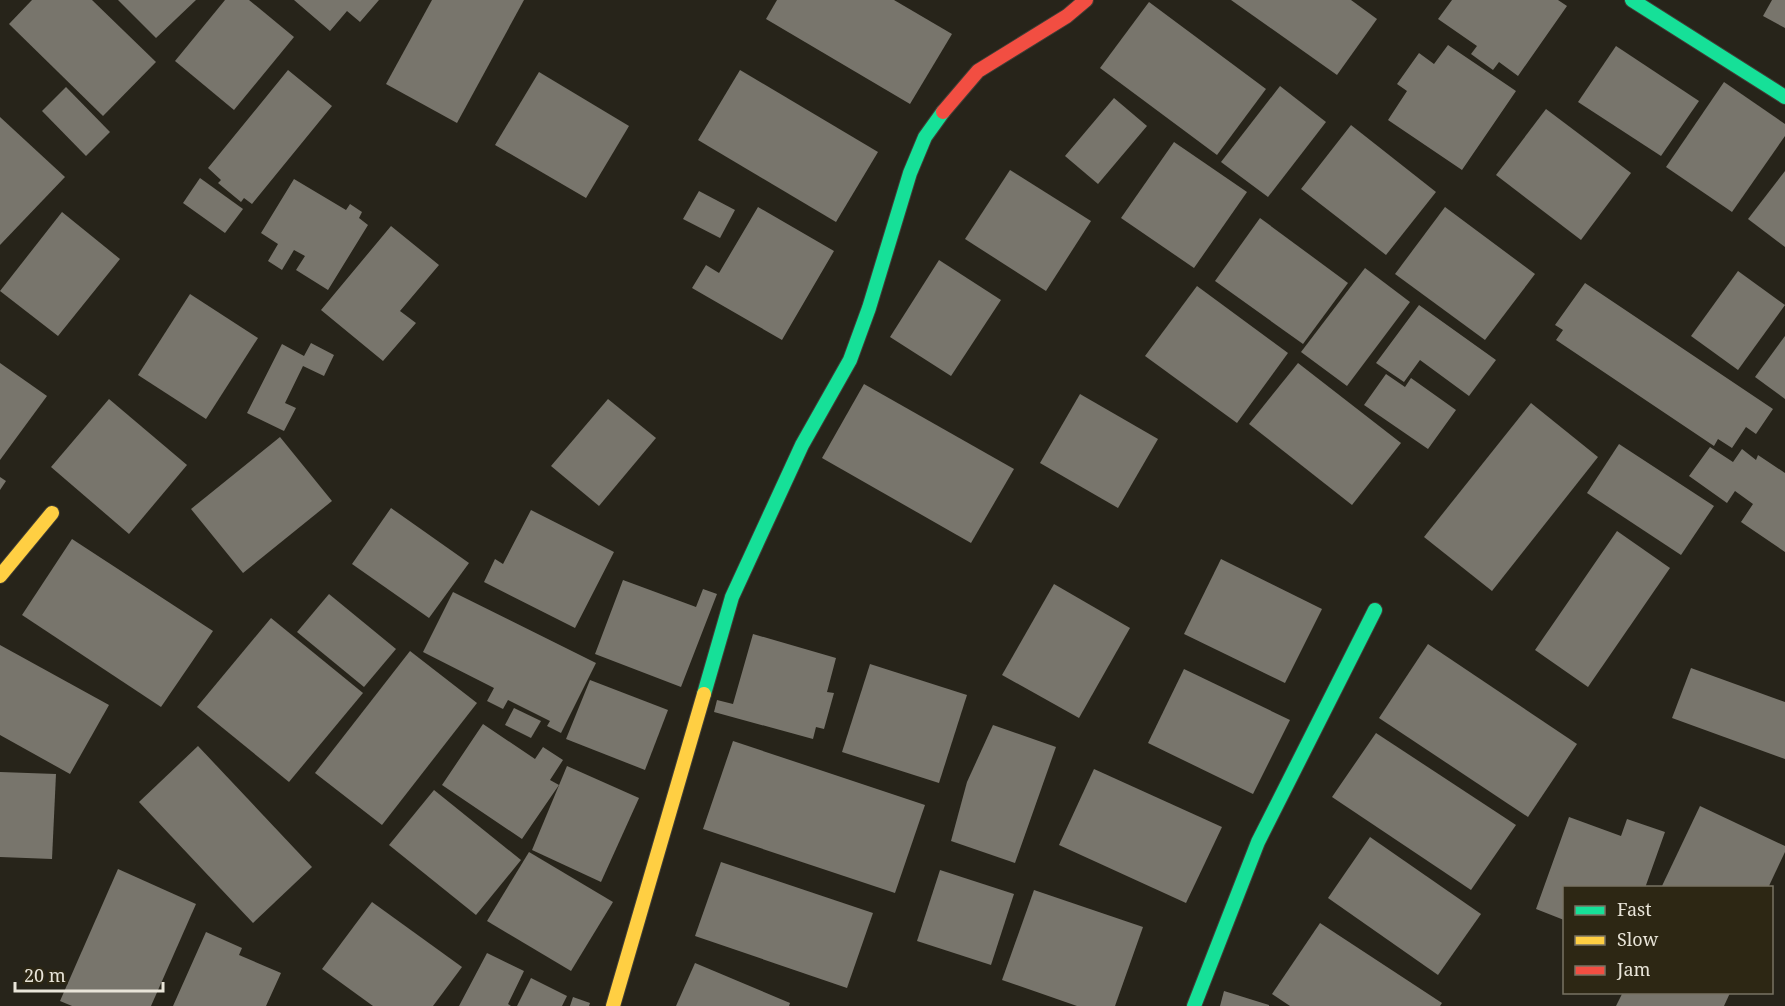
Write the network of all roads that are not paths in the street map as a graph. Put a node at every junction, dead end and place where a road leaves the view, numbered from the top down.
1 (1086, 0) edge
2 (1632, 0) edge
3 (1785, 97) edge
4 (52, 513) dead end
5 (0, 576) edge
6 (1375, 610) dead end
7 (613, 1006) edge
8 (1194, 1006) edge

1 - 7 street
2 - 3 street
4 - 5 street
6 - 8 street

